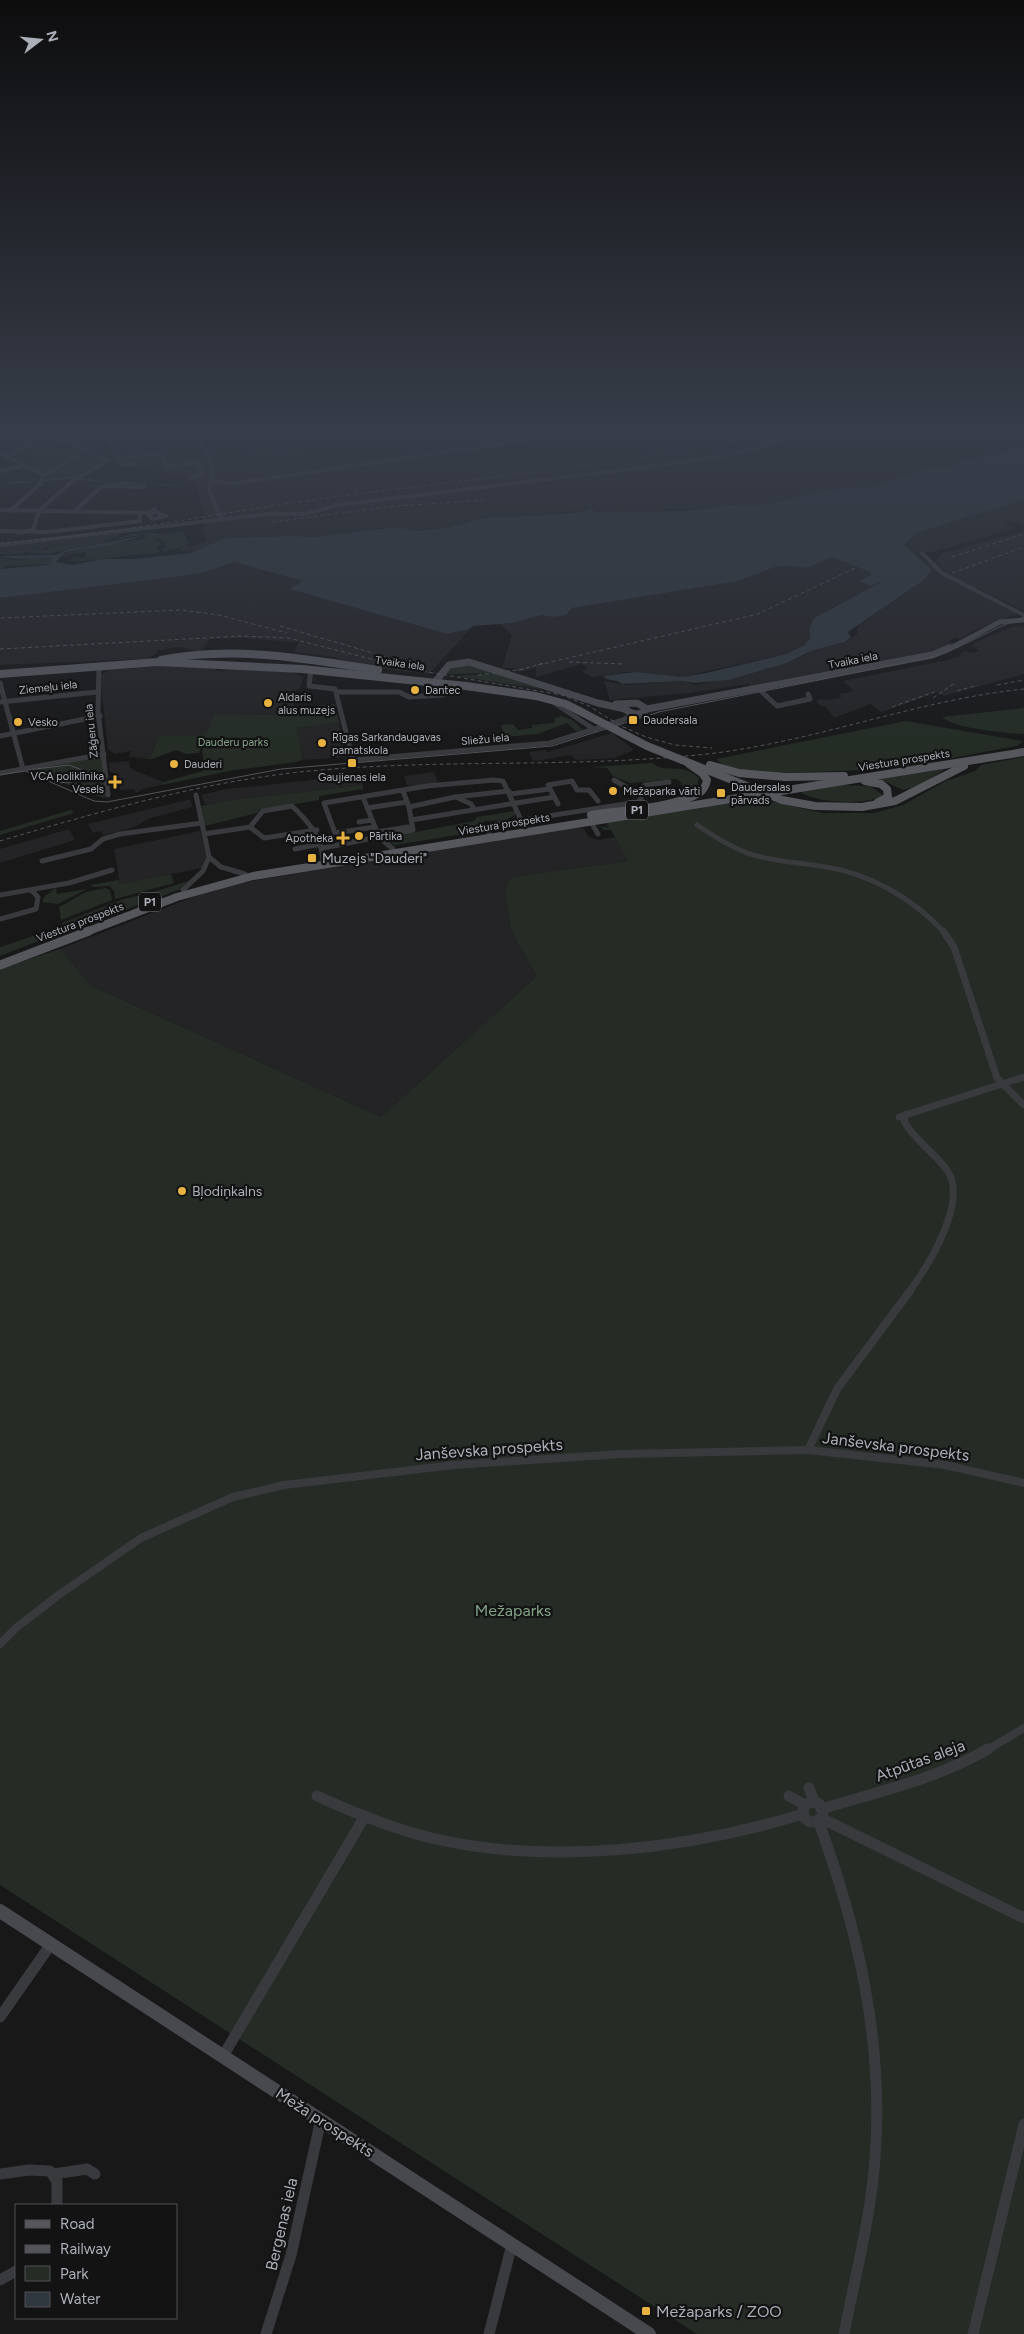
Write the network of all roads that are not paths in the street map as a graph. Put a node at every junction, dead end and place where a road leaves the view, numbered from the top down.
1 (80, 536) edge
2 (0, 545) edge
3 (922, 554) dead end
4 (1024, 615) edge
5 (1014, 618) junction
6 (1024, 620) edge
7 (281, 658) junction
8 (158, 662) junction
9 (99, 665) junction
10 (275, 668) junction
11 (312, 670) junction
12 (0, 674) edge
13 (436, 680) junction
14 (0, 683) edge
15 (449, 684) junction
16 (464, 684) junction
17 (759, 689) junction
18 (97, 692) junction
19 (337, 692) junction
20 (808, 694) dead end
21 (3, 702) edge
22 (646, 707) junction
23 (628, 709) junction
24 (100, 716) junction
25 (595, 730) junction
26 (14, 733) junction
27 (0, 736) edge
28 (1024, 751) edge
29 (104, 754) junction
30 (678, 755) junction
31 (1002, 756) junction
32 (684, 761) junction
33 (23, 769) junction
34 (0, 773) edge
35 (865, 774) junction
36 (614, 780) dead end
37 (847, 781) junction
38 (477, 782) junction
39 (669, 782) dead end
40 (427, 786) junction
41 (550, 789) junction
42 (641, 789) junction
43 (788, 789) junction
44 (402, 791) junction
45 (97, 793) dead end
46 (483, 793) junction
47 (510, 793) junction
48 (196, 795) dead end
49 (455, 797) junction
50 (554, 797) junction
51 (363, 798) junction
52 (598, 801) dead end
53 (434, 802) junction
54 (514, 803) junction
55 (558, 804) dead end
56 (408, 805) junction
57 (861, 806) junction
58 (367, 808) junction
59 (474, 809) junction
60 (580, 819) junction
61 (372, 820) junction
62 (411, 820) junction
63 (521, 820) junction
64 (359, 822) dead end
65 (591, 822) junction
66 (202, 823) junction
67 (697, 825) dead end
68 (250, 827) junction
69 (408, 827) dead end
70 (317, 830) junction
71 (377, 832) junction
72 (489, 833) junction
73 (204, 834) junction
74 (598, 834) dead end
75 (322, 846) junction
76 (295, 848) dead end
77 (393, 849) junction
78 (209, 857) junction
79 (323, 860) junction
80 (42, 861) dead end
81 (306, 865) junction
82 (112, 870) dead end
83 (245, 874) junction
84 (48, 887) junction
85 (31, 890) junction
86 (183, 890) junction
87 (0, 895) edge
88 (38, 898) junction
89 (123, 915) junction
90 (0, 920) edge
91 (0, 959) edge
92 (0, 965) edge
93 (1024, 1077) edge
94 (1001, 1084) junction
95 (1024, 1105) edge
96 (808, 1450) junction
97 (1024, 1483) edge
98 (0, 1644) edge
99 (1024, 1728) edge
100 (809, 1788) dead end
101 (317, 1796) dead end
102 (789, 1796) dead end
103 (814, 1812) junction
104 (365, 1816) junction
105 (0, 1911) edge
106 (1024, 1918) edge
107 (51, 1944) junction
108 (0, 2017) edge
109 (223, 2056) junction
110 (321, 2119) junction
111 (1024, 2124) edge
112 (0, 2174) edge
113 (54, 2174) junction
114 (96, 2174) dead end
115 (58, 2204) edge
116 (512, 2244) junction
117 (15, 2271) edge
118 (0, 2280) edge
119 (266, 2334) edge
120 (489, 2334) edge
121 (649, 2334) edge
122 (844, 2334) edge
123 (973, 2334) edge

1 - 2 street
3 - 4 street
4 - 5 street, Tvaika iela
5 - 6 street
5 - 17 street, Tvaika iela
7 - 8 main road, Tvaika iela
7 - 10 main road
7 - 13 main road, Tvaika iela
8 - 9 main road, Tvaika iela
8 - 10 main road, Tvaika iela
9 - 12 main road, Tvaika iela
9 - 18 street, Zāģeru iela
10 - 11 main road, Tvaika iela
11 - 13 main road, Tvaika iela
11 - 19 street
13 - 15 main road
13 - 16 main road
13 - 23 street, Tvaika iela
14 - 21 street
15 - 16 main road
15 - 19 street
16 - 25 street
16 - 30 main road, bridge
16 - 32 main road, bridge
17 - 20 street
17 - 22 street, Tvaika iela
18 - 21 street, Ziemeļu iela
18 - 24 street, Zāģeru iela
19 - 25 street, Sliežu iela
21 - 26 street
22 - 23 street, Tvaika iela
22 - 23 street, Tvaika iela
23 - 25 street, Sliežu iela
24 - 26 street
24 - 29 street, Zāģeru iela
26 - 27 street
26 - 33 street
28 - 31 main road, Viestura prospekts / P1
28 - 35 main road, Viestura prospekts / P1
29 - 33 street
29 - 45 street, Zāģeru iela
30 - 35 main road, bridge
30 - 57 main road, bridge
31 - 37 main road, Viestura prospekts / P1
31 - 57 main road
32 - 57 main road, bridge
32 - 60 main road, bridge
33 - 34 street
35 - 43 main road, Viestura prospekts / P1
36 - 42 street
37 - 43 main road, Viestura prospekts / P1
37 - 57 main road
38 - 40 street
38 - 46 street
38 - 47 street
39 - 42 street
40 - 44 street
40 - 53 street
41 - 47 street
41 - 50 street
41 - 52 street
42 - 63 street
43 - 60 main road, Viestura prospekts / P1
43 - 65 main road, Viestura prospekts / P1
44 - 51 street
44 - 56 street
46 - 47 street
46 - 49 street
47 - 54 street
48 - 66 street
49 - 53 street
49 - 59 street
50 - 54 street
50 - 55 street
51 - 58 street
51 - 71 street
53 - 56 street
54 - 59 street
54 - 63 street
56 - 58 street
56 - 62 street
58 - 61 street
59 - 62 street
60 - 72 main road, Viestura prospekts / P1
61 - 64 street
61 - 71 street
62 - 71 street
63 - 72 street
65 - 74 street
65 - 81 main road, Viestura prospekts / P1
66 - 73 street
66 - 80 street
67 - 94 street
68 - 70 street
68 - 70 street
68 - 73 street
69 - 71 street
70 - 75 street
71 - 75 street
71 - 77 street
72 - 77 main road, Viestura prospekts / P1
73 - 78 street
75 - 76 street
75 - 79 street
77 - 79 main road, Viestura prospekts / P1
78 - 83 street
78 - 86 street
79 - 81 main road, Viestura prospekts / P1
81 - 83 main road, Viestura prospekts / P1
81 - 89 main road, Viestura prospekts / P1
82 - 84 street
83 - 86 main road, Viestura prospekts / P1
84 - 85 street
84 - 88 street
85 - 87 street
85 - 88 street
86 - 89 main road, Viestura prospekts / P1
88 - 90 street
89 - 91 main road, Viestura prospekts / P1
89 - 92 main road, Viestura prospekts / P1
93 - 94 street
94 - 95 street
94 - 96 street
96 - 97 street, Janševska prospekts
96 - 98 street, Janševska prospekts
99 - 103 street, Atpūtas aleja
100 - 103 street
101 - 104 street, Atpūtas aleja
102 - 103 street
103 - 104 street, Atpūtas aleja
103 - 106 street
103 - 122 street
104 - 109 street
105 - 107 street, Meža prospekts
107 - 108 street
107 - 109 street, Meža prospekts
109 - 110 street, Meža prospekts
110 - 116 street, Meža prospekts
110 - 119 street, Bergenas iela
111 - 123 street
112 - 113 street
113 - 114 street
113 - 115 street
116 - 120 street
116 - 121 street, Meža prospekts
117 - 118 street

